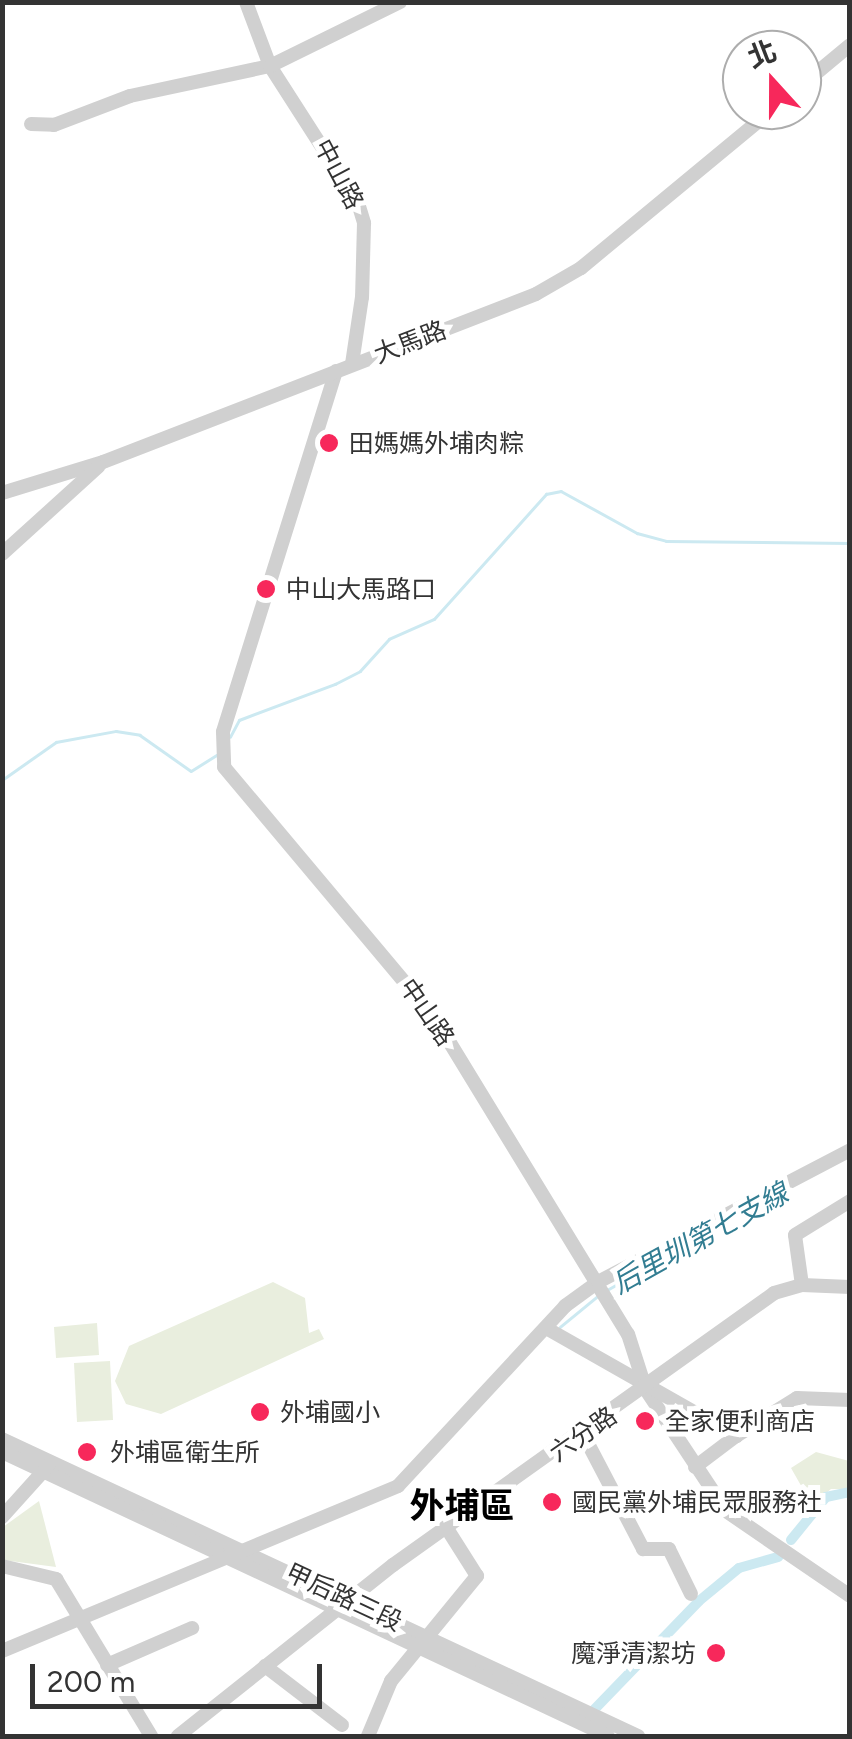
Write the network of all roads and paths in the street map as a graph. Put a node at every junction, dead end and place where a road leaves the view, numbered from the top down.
1 (246, 2) edge
2 (400, 2) edge
3 (850, 45) edge
4 (270, 66) junction
5 (822, 68) edge
6 (31, 124) dead end
7 (748, 130) edge
8 (352, 364) junction
9 (336, 371) junction
10 (102, 462) junction
11 (2, 493) edge
12 (2, 554) edge
13 (850, 1150) edge
14 (850, 1201) edge
15 (598, 1282) junction
16 (802, 1285) junction
17 (850, 1288) edge
18 (546, 1328) junction
19 (646, 1390) junction
20 (850, 1400) edge
21 (583, 1434) junction
22 (736, 1436) junction
23 (2, 1438) edge
24 (2, 1452) edge
25 (48, 1466) junction
26 (694, 1467) junction
27 (2, 1517) edge
28 (446, 1527) junction
29 (248, 1551) junction
30 (230, 1559) junction
31 (2, 1566) edge
32 (691, 1594) dead end
33 (850, 1596) edge
34 (342, 1606) junction
35 (83, 1619) junction
36 (192, 1628) dead end
37 (421, 1641) junction
38 (2, 1651) edge
39 (107, 1664) junction
40 (265, 1666) junction
41 (342, 1725) dead end
42 (151, 1736) edge
43 (178, 1736) edge
44 (368, 1736) edge
45 (608, 1736) edge
46 (638, 1736) edge

1 - 4 street, 中山路
2 - 4 street
3 - 5 street
4 - 6 street
4 - 8 street, 中山路
7 - 8 street, 大馬路
8 - 9 street, 大馬路
9 - 10 street, 大馬路
9 - 15 street, 中山路
10 - 11 street, 大馬路
10 - 12 street
13 - 15 street
14 - 16 street
15 - 18 street
15 - 19 street, 中山路
16 - 17 street
16 - 19 street, 六分路
18 - 19 street
18 - 29 street
19 - 21 street, 六分路
19 - 22 street
19 - 26 street, 中山路
20 - 22 street
21 - 28 street, 六分路
21 - 32 street
22 - 26 street
23 - 25 street
24 - 25 street
25 - 27 street
25 - 29 street, 甲后路三段
25 - 30 street, 甲后路三段
26 - 33 street, 中山路
28 - 34 street, 六分路
28 - 37 street
29 - 30 street
29 - 34 street, 甲后路三段
30 - 34 street, 甲后路三段
30 - 35 street
31 - 35 street
34 - 37 street, 甲后路三段
34 - 40 street, 六分路
35 - 38 street
35 - 39 street
36 - 39 street
37 - 44 street
37 - 45 street, 甲后路三段
37 - 46 street, 甲后路三段
39 - 42 street
40 - 41 street
40 - 43 street, 六分路

